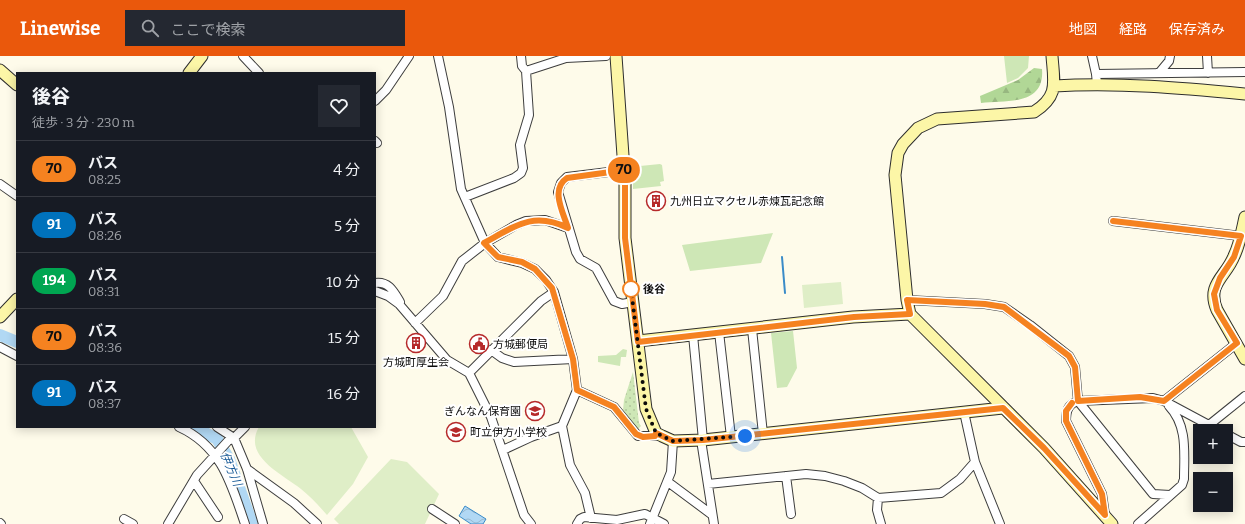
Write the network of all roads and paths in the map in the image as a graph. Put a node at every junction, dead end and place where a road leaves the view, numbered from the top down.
1 (202, 56) edge
2 (243, 56) edge
3 (409, 56) edge
4 (438, 56) edge
5 (521, 56) edge
6 (606, 56) edge
7 (616, 56) edge
8 (1052, 56) edge
9 (1092, 56) edge
10 (1170, 56) edge
11 (1207, 56) edge
12 (566, 57) edge
13 (0, 70) edge
14 (526, 71) junction
15 (190, 72) edge
16 (258, 72) edge
17 (1245, 72) edge
18 (1208, 73) junction
19 (1159, 74) junction
20 (1097, 79) junction
21 (16, 84) edge
22 (1054, 86) junction
23 (1245, 94) edge
24 (376, 100) edge
25 (625, 170) junction
26 (0, 184) edge
27 (16, 195) edge
28 (465, 196) junction
29 (1245, 217) edge
30 (1113, 221) dead end
31 (568, 228) junction
32 (1241, 236) junction
33 (484, 243) junction
34 (376, 283) edge
35 (376, 292) edge
36 (554, 292) junction
37 (16, 300) edge
38 (907, 300) junction
39 (633, 302) junction
40 (404, 309) junction
41 (910, 314) junction
42 (0, 317) edge
43 (416, 323) junction
44 (752, 329) junction
45 (719, 332) junction
46 (693, 335) junction
47 (638, 342) junction
48 (1237, 343) junction
49 (0, 347) edge
50 (491, 350) junction
51 (16, 355) edge
52 (573, 359) junction
53 (1245, 359) edge
54 (469, 373) junction
55 (577, 390) junction
56 (1245, 396) edge
57 (1078, 401) junction
58 (1164, 401) junction
59 (1003, 408) junction
60 (964, 412) junction
61 (1207, 424) edge
62 (1210, 424) edge
63 (562, 426) junction
64 (180, 428) edge
65 (218, 428) edge
66 (244, 428) edge
67 (656, 433) junction
68 (763, 434) junction
69 (731, 437) junction
70 (1233, 438) edge
71 (231, 440) junction
72 (702, 440) junction
73 (673, 441) junction
74 (1245, 442) edge
75 (503, 450) junction
76 (218, 454) junction
77 (975, 462) junction
78 (247, 469) junction
79 (786, 476) junction
80 (194, 481) junction
81 (668, 482) junction
82 (708, 484) junction
83 (1170, 495) junction
84 (878, 498) junction
85 (432, 509) dead end
86 (711, 514) junction
87 (792, 514) dead end
88 (218, 517) dead end
89 (591, 518) junction
90 (124, 519) dead end
91 (1108, 520) edge
92 (651, 521) edge
93 (617, 522) edge
94 (133, 524) edge
95 (168, 524) edge
96 (245, 524) edge
97 (263, 524) edge
98 (317, 524) edge
99 (454, 524) edge
100 (531, 524) edge
101 (577, 524) edge
102 (664, 524) edge
103 (714, 524) edge
104 (881, 524) edge
105 (1000, 524) edge
106 (1138, 524) edge

1 - 15 street
2 - 16 street
3 - 24 street
4 - 28 street
5 - 14 street
6 - 12 street
7 - 25 street
8 - 22 street
9 - 20 street
10 - 19 street
11 - 18 street
12 - 14 street
13 - 21 street
14 - 28 street
17 - 18 street
18 - 19 street
19 - 20 street
20 - 22 street
20 - 23 street
22 - 38 street
25 - 31 street
25 - 39 street
26 - 27 street
28 - 33 street
29 - 32 street
30 - 32 street
31 - 33 street
31 - 39 street
32 - 48 street
33 - 36 street
33 - 43 street
34 - 40 street
35 - 40 street
36 - 50 street
36 - 52 street
37 - 42 street
38 - 41 street
38 - 57 street
39 - 47 street
40 - 43 street
41 - 44 street
41 - 59 street
43 - 54 street
44 - 45 street
44 - 68 street
45 - 46 street
45 - 69 street
46 - 47 street
46 - 72 street
47 - 67 street
48 - 53 street
48 - 58 street
49 - 51 street
50 - 52 street
50 - 54 street
52 - 55 street
54 - 75 street
55 - 63 street
55 - 67 street
56 - 62 street
57 - 58 street
57 - 83 street
57 - 91 street
58 - 61 street
58 - 83 street
59 - 60 street
59 - 91 street
60 - 68 street
60 - 77 street
63 - 75 street
63 - 89 street
64 - 76 street
65 - 71 street
66 - 71 street
67 - 73 street
68 - 69 street
69 - 72 street
70 - 74 street
71 - 76 street
71 - 78 street
72 - 73 street
72 - 82 street
73 - 81 street
75 - 100 street
76 - 80 street
76 - 96 street
77 - 84 street
77 - 105 street
78 - 97 street
78 - 98 street
79 - 82 street
79 - 84 street
79 - 87 street
80 - 88 street
80 - 95 street
81 - 86 street
81 - 92 street
82 - 86 street
83 - 106 street
84 - 104 street
85 - 99 street
86 - 103 street
89 - 93 street
89 - 101 street
90 - 94 street
92 - 93 street
92 - 102 street

